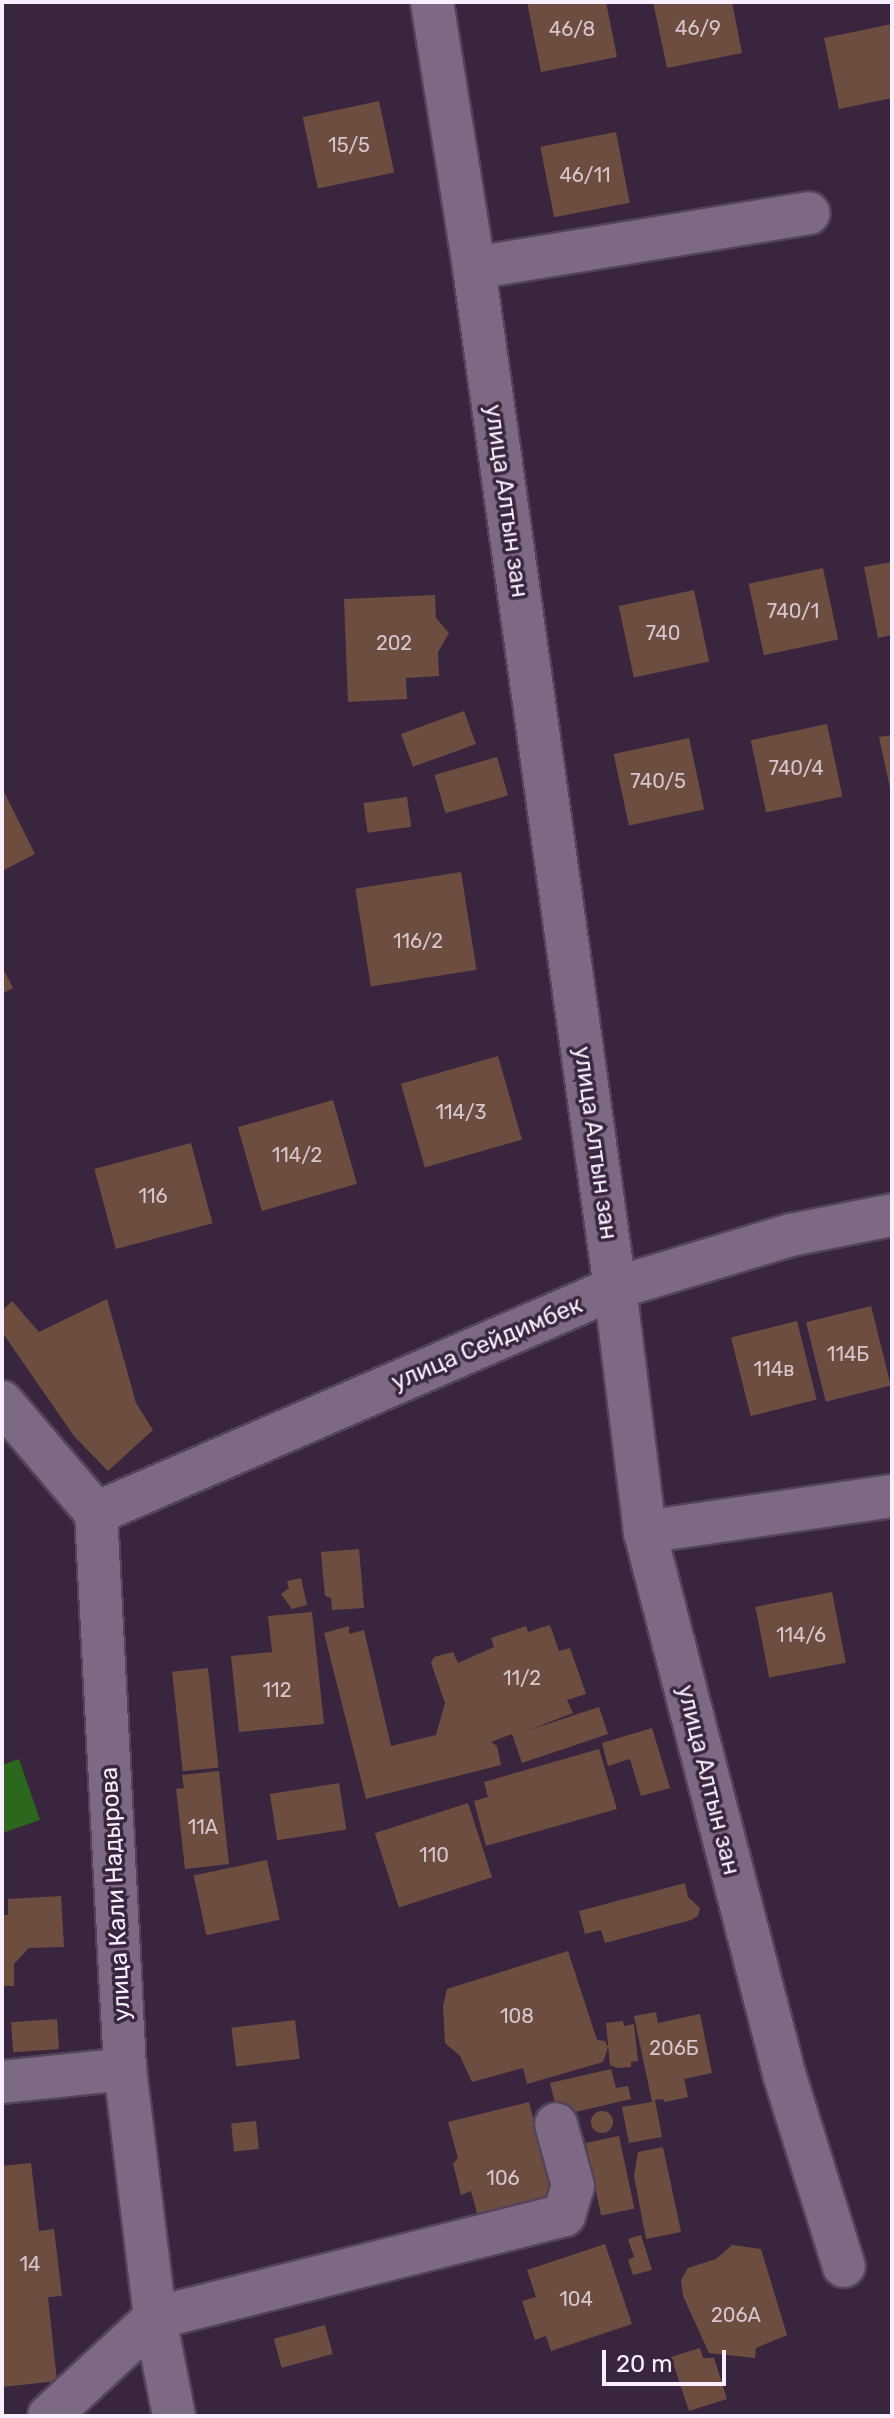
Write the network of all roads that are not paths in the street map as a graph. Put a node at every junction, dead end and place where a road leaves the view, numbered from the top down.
1 (432, 2) edge
2 (809, 213) dead end
3 (474, 268) junction
4 (892, 1215) edge
5 (615, 1288) junction
6 (2, 1402) edge
7 (892, 1496) edge
8 (96, 1513) junction
9 (645, 1532) junction
10 (125, 2069) junction
11 (2, 2082) edge
12 (556, 2124) dead end
13 (844, 2266) dead end
14 (155, 2318) junction
15 (49, 2416) edge
16 (174, 2416) edge

1 - 3 street, улица Алтын зан
2 - 3 street
3 - 5 street, улица Алтын зан
4 - 5 street, улица Сейдимбек
5 - 8 street, улица Сейдимбек
5 - 9 street, улица Алтын зан
6 - 8 street
7 - 9 street
8 - 10 street, улица Кали Надырова
9 - 13 street, улица Алтын зан
10 - 11 street
10 - 14 street, улица Кали Надырова
12 - 14 street
14 - 15 street
14 - 16 street, улица Кали Надырова

